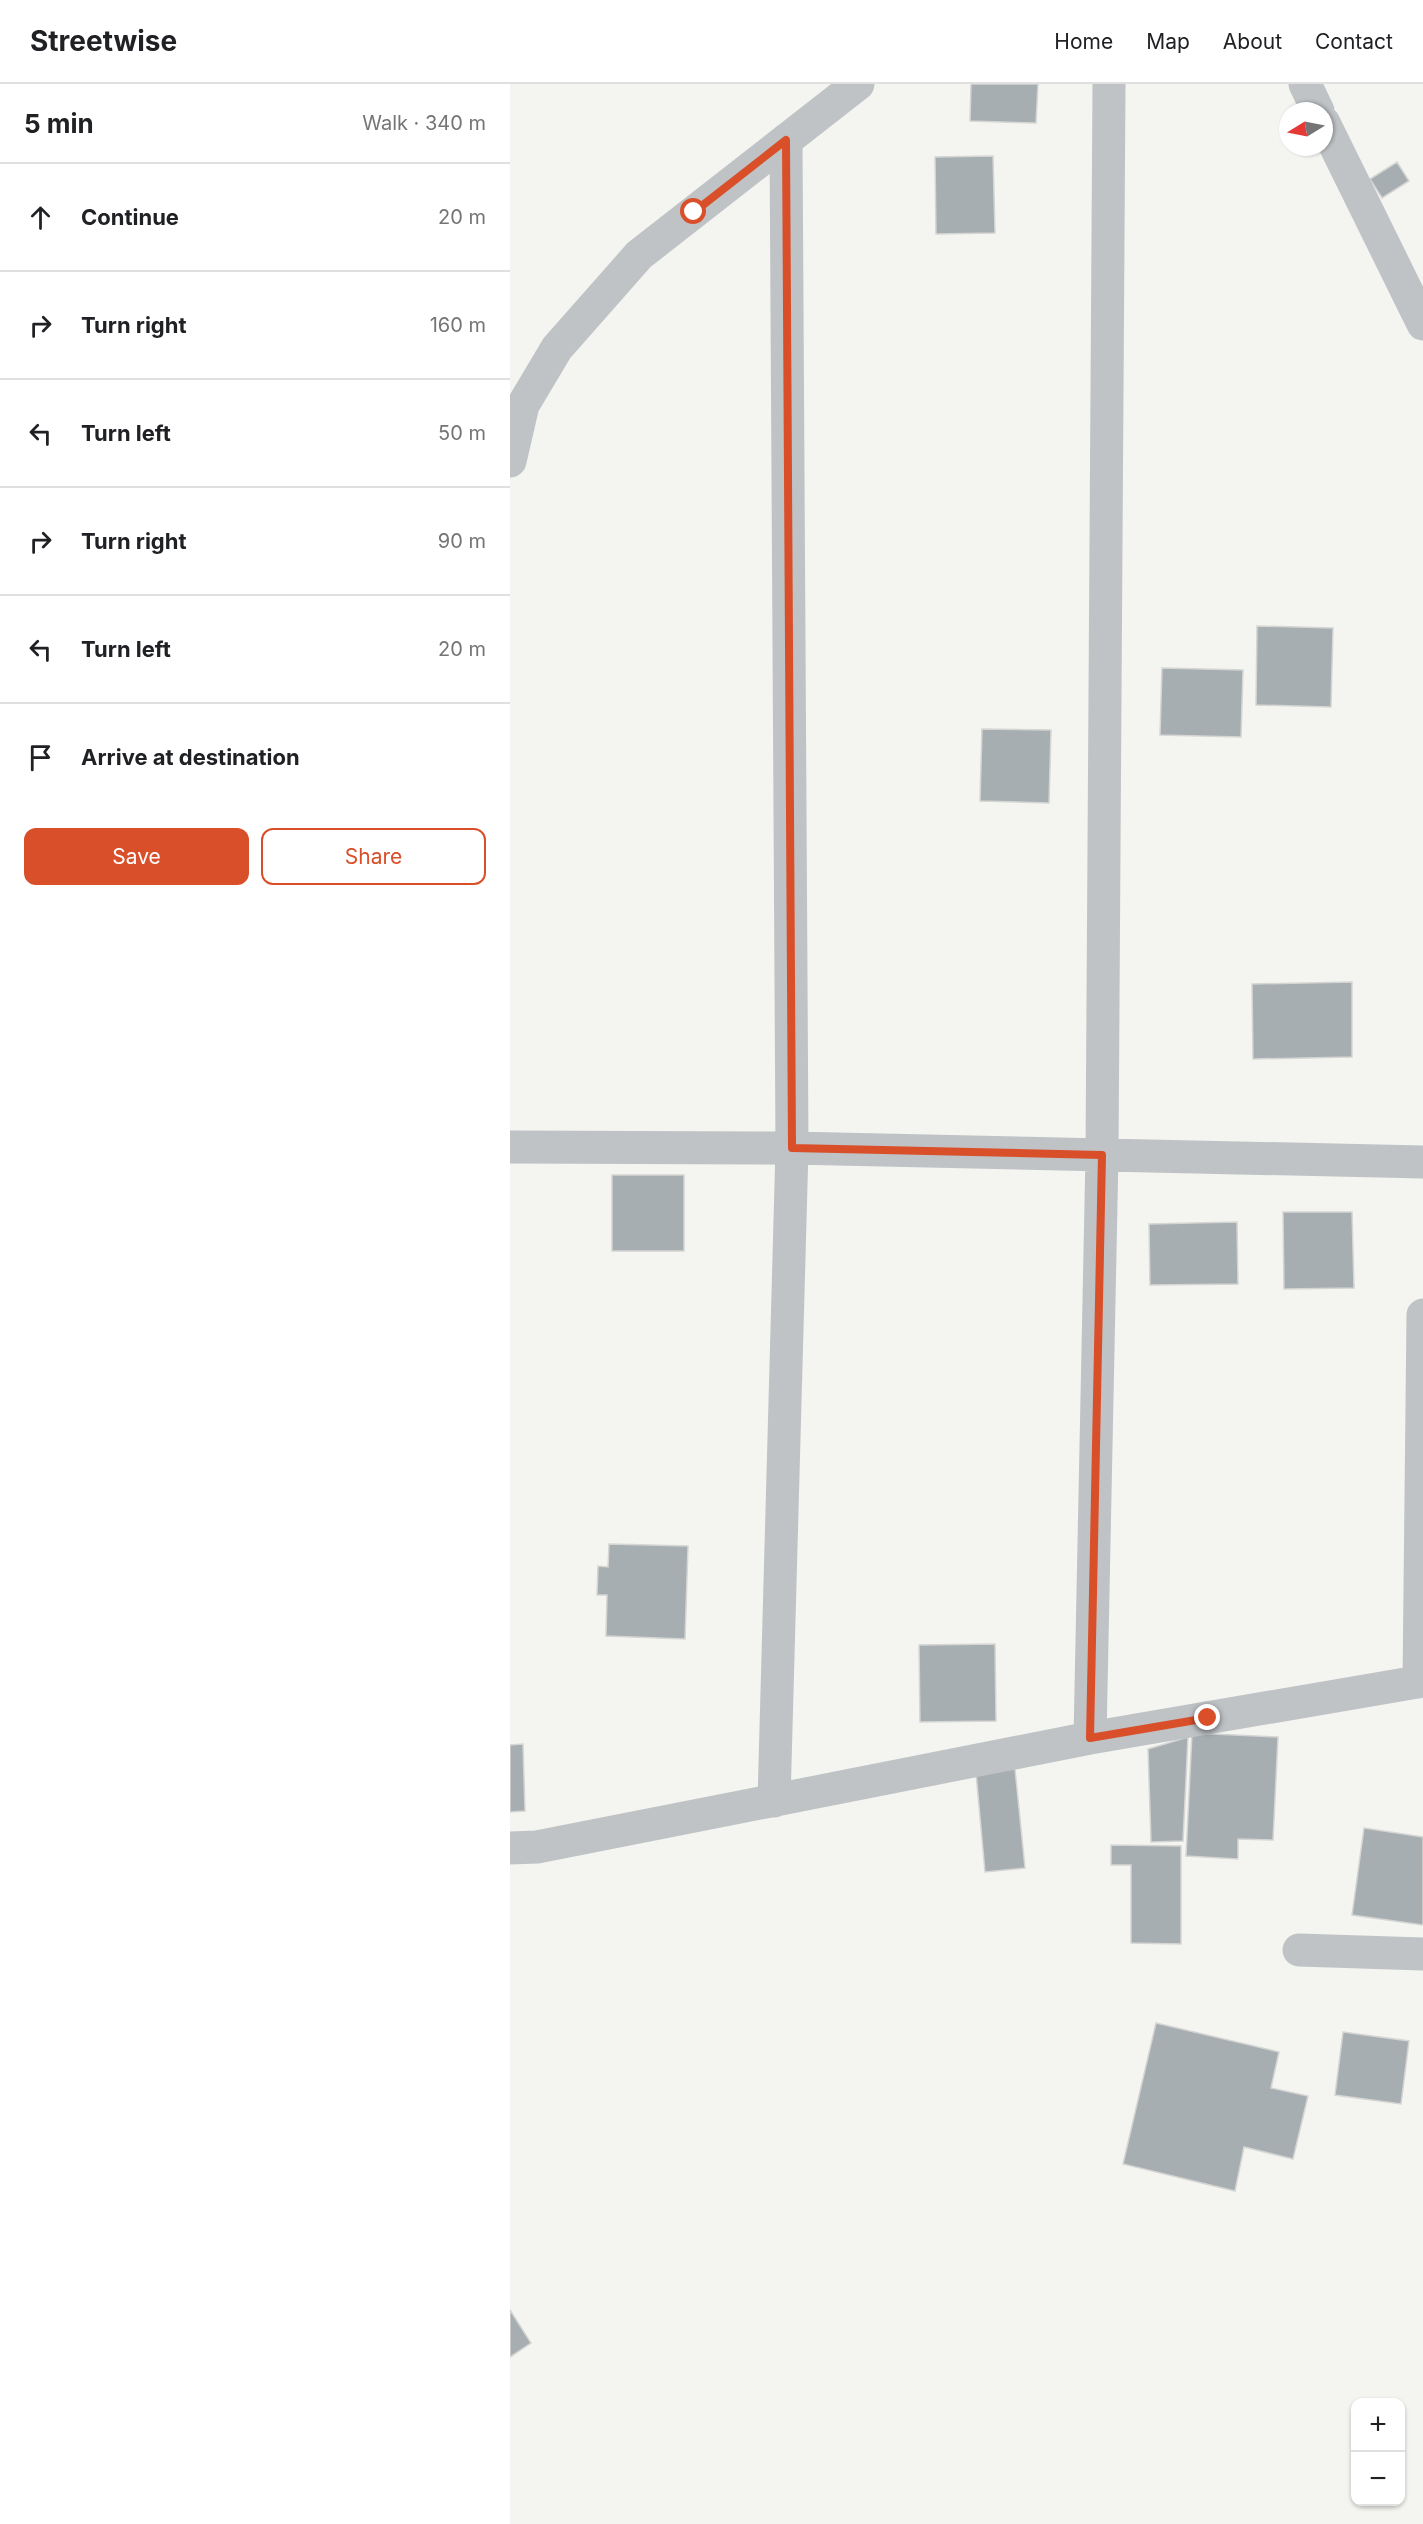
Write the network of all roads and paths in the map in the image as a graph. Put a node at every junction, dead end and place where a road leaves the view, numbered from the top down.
1 (858, 84) edge
2 (1109, 84) edge
3 (1305, 84) edge
4 (1314, 102) edge
5 (786, 140) junction
6 (1333, 141) edge
7 (1423, 324) edge
8 (510, 461) edge
9 (510, 1147) edge
10 (792, 1148) junction
11 (1102, 1155) junction
12 (1423, 1162) edge
13 (1423, 1315) edge
14 (1421, 1681) edge
15 (1090, 1738) junction
16 (774, 1801) junction
17 (510, 1848) edge
18 (1299, 1950) dead end
19 (1423, 1954) edge

1 - 5 street
2 - 11 street
3 - 4 street
5 - 8 street
5 - 10 street
6 - 7 street
9 - 10 street
10 - 11 street
10 - 16 street
11 - 12 street
11 - 15 street
13 - 14 street
14 - 15 street
15 - 16 street
16 - 17 street
18 - 19 street

